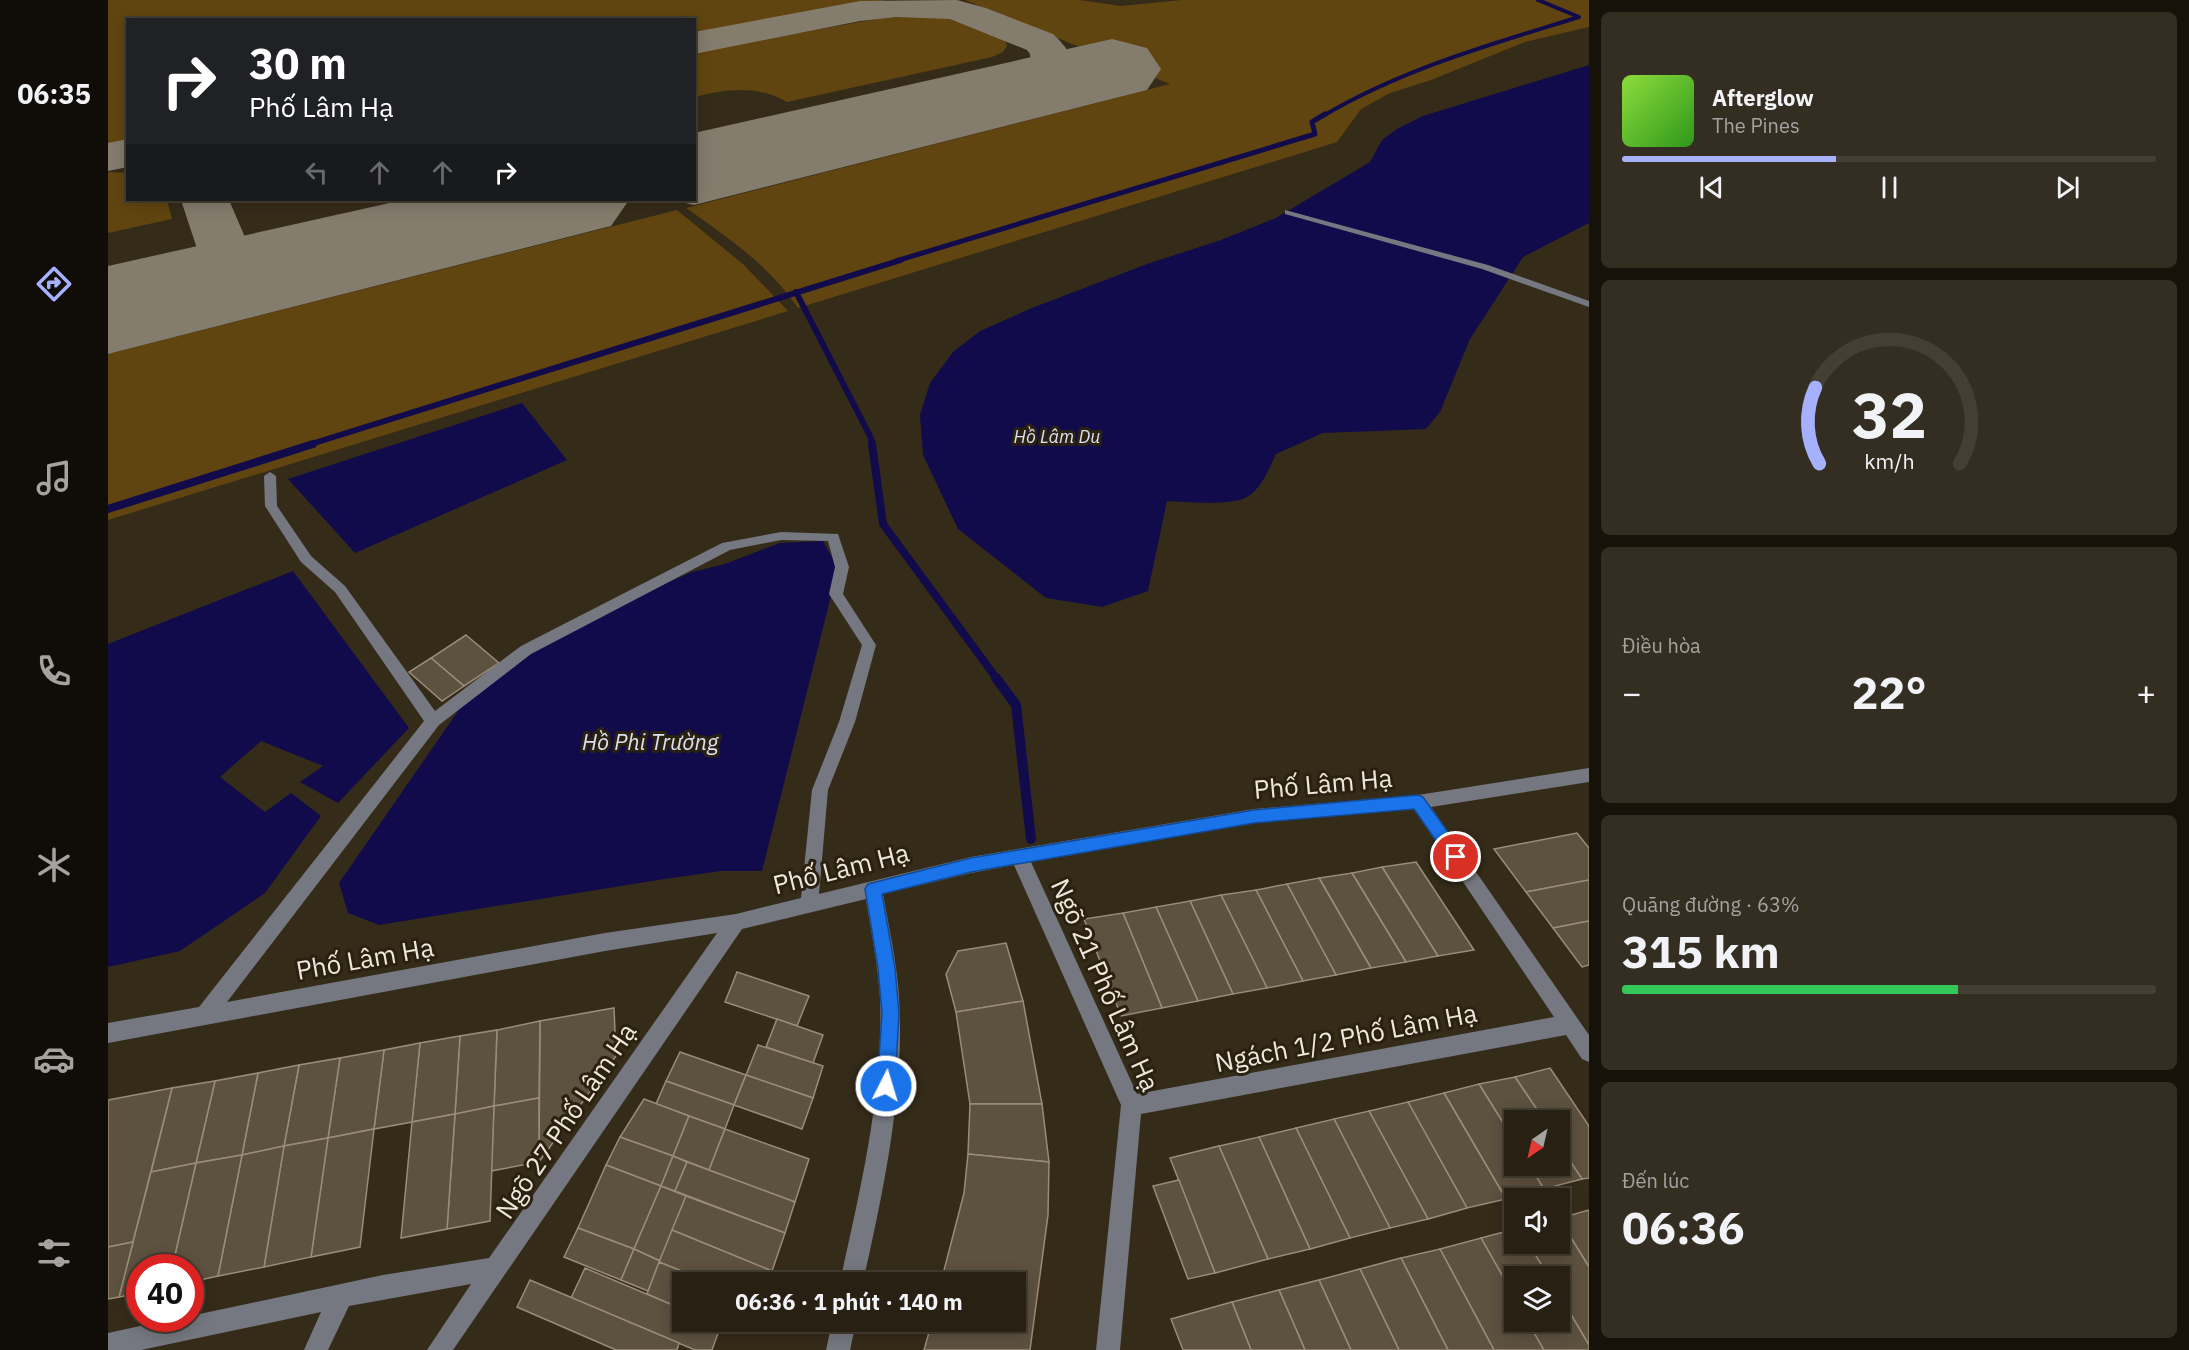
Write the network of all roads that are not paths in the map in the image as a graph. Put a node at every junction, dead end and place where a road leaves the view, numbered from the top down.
1 (1288, 212) dead end
2 (1589, 303) edge
3 (270, 476) dead end
4 (433, 721) junction
5 (1589, 775) edge
6 (1418, 802) junction
7 (1020, 858) junction
8 (873, 889) junction
9 (810, 905) junction
10 (736, 922) junction
11 (204, 1016) junction
12 (1570, 1023) junction
13 (108, 1033) edge
14 (1589, 1052) edge
15 (1131, 1105) junction
16 (498, 1268) junction
17 (854, 1272) edge
18 (341, 1296) junction
19 (842, 1332) edge
20 (108, 1345) edge
21 (316, 1350) edge
22 (439, 1350) edge
23 (838, 1350) edge
24 (1108, 1350) edge

1 - 2 street
3 - 4 street
4 - 9 street
4 - 11 street
5 - 6 street, Phố Lâm Hạ
6 - 7 street, Phố Lâm Hạ
6 - 12 street
7 - 8 street, Phố Lâm Hạ
7 - 15 street, Ngõ 21 Phố Lâm Hạ
8 - 9 street, Phố Lâm Hạ
8 - 17 street
9 - 10 street, Phố Lâm Hạ
10 - 11 street, Phố Lâm Hạ
10 - 16 street, Ngõ 27 Phố Lâm Hạ
11 - 13 street, Phố Lâm Hạ
12 - 14 street
12 - 15 street, Ngách 1/2 Phố Lâm Hạ
15 - 24 street, Ngõ 21 Phố Lâm Hạ
16 - 18 street
16 - 22 street, Ngõ 27 Phố Lâm Hạ
18 - 20 street
18 - 21 street
19 - 23 street

